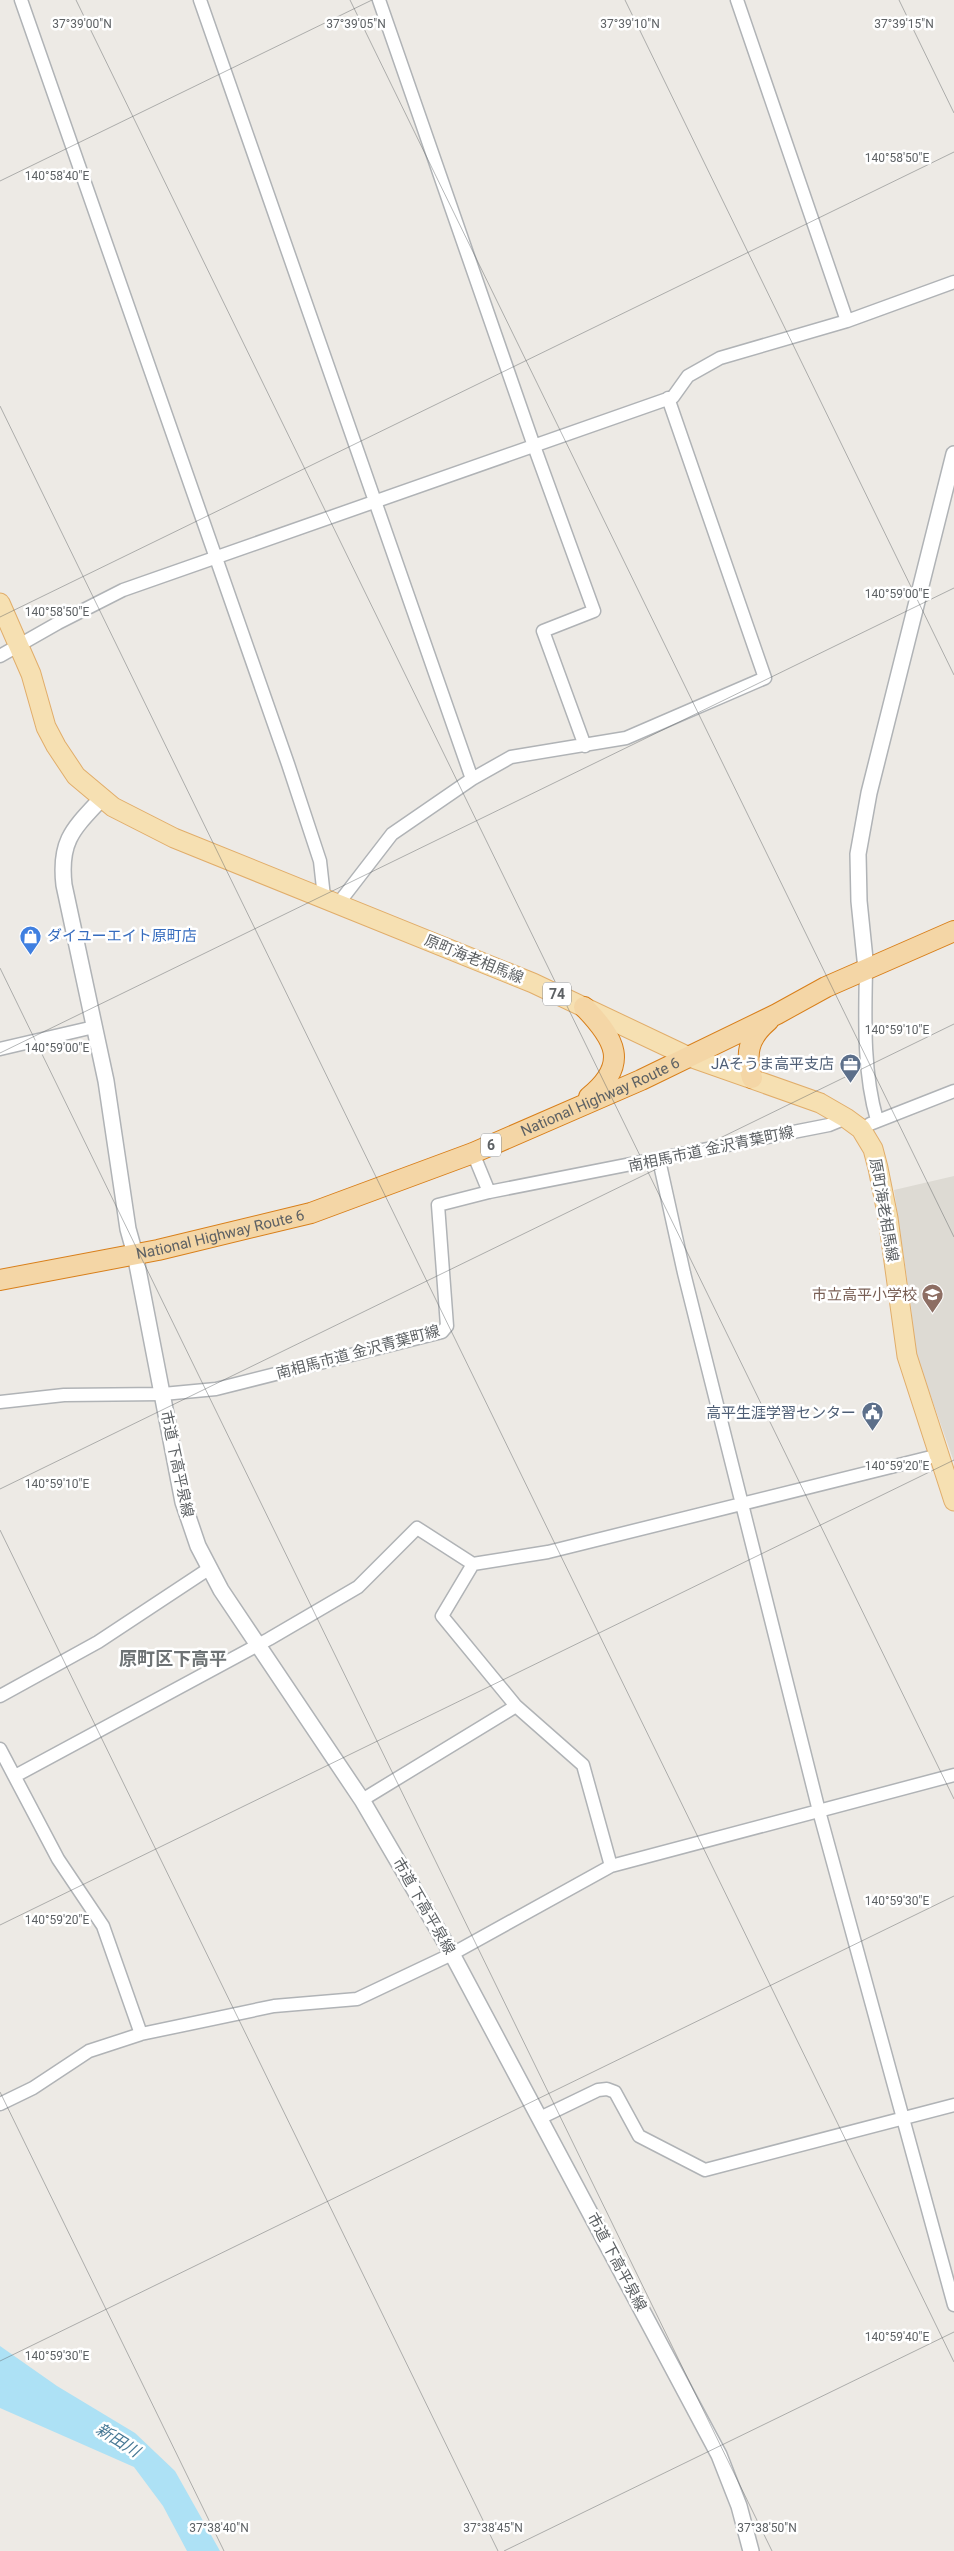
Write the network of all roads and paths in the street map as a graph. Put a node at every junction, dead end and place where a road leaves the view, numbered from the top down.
1 (21, 0) edge
2 (200, 0) edge
3 (380, 0) edge
4 (737, 0) edge
5 (954, 282) edge
6 (847, 321) junction
7 (668, 398) junction
8 (534, 446) junction
9 (954, 454) edge
10 (374, 502) junction
11 (215, 558) junction
12 (0, 603) edge
13 (19, 646) junction
14 (0, 656) edge
15 (584, 746) junction
16 (472, 779) junction
17 (101, 799) junction
18 (331, 900) junction
19 (954, 931) edge
20 (866, 969) junction
21 (584, 1007) junction
22 (777, 1014) junction
23 (94, 1027) junction
24 (0, 1049) edge
25 (687, 1056) junction
26 (752, 1078) junction
27 (954, 1091) edge
28 (576, 1108) junction
29 (846, 1118) junction
30 (869, 1125) junction
31 (473, 1152) junction
32 (659, 1160) junction
33 (489, 1192) junction
34 (135, 1254) junction
35 (0, 1280) edge
36 (163, 1394) junction
37 (0, 1402) edge
38 (938, 1454) junction
39 (950, 1476) edge
40 (954, 1501) edge
41 (742, 1504) junction
42 (473, 1564) junction
43 (210, 1568) junction
44 (257, 1643) junction
45 (0, 1696) edge
46 (516, 1706) junction
47 (0, 1749) edge
48 (15, 1776) junction
49 (954, 1776) edge
50 (362, 1800) junction
51 (819, 1811) junction
52 (611, 1866) junction
53 (452, 1954) junction
54 (140, 2034) junction
55 (0, 2104) edge
56 (954, 2105) edge
57 (540, 2118) junction
58 (904, 2120) junction
59 (954, 2305) edge
60 (752, 2551) edge

1 - 11 street
2 - 10 street
3 - 8 street
4 - 6 street
5 - 6 street
6 - 7 street
7 - 8 street
7 - 15 street
8 - 10 street
8 - 15 street
9 - 20 street
10 - 11 street
10 - 16 street
11 - 13 street
11 - 18 street
12 - 13 main road, 原町海老相馬線 / 74
13 - 14 street
13 - 17 main road, 原町海老相馬線 / 74
15 - 16 street
16 - 18 street
17 - 18 main road, 原町海老相馬線 / 74
17 - 23 street, 市道 下高平泉線
18 - 21 main road, 原町海老相馬線 / 74
19 - 20 highway, National Highway Route 6 / 6
20 - 22 highway, National Highway Route 6 / 6
20 - 30 street
21 - 25 main road, 原町海老相馬線 / 74
21 - 28 highway
22 - 25 highway, National Highway Route 6 / 6
22 - 26 highway
23 - 24 street
23 - 34 street, 市道 下高平泉線
25 - 26 main road, 原町海老相馬線 / 74
25 - 28 highway, National Highway Route 6 / 6
26 - 29 main road, 原町海老相馬線 / 74
27 - 30 street
28 - 31 highway, National Highway Route 6 / 6
29 - 30 main road, 原町海老相馬線 / 74
29 - 32 street, 南相馬市道 金沢青葉町線
30 - 38 main road, 原町海老相馬線 / 74
31 - 33 street
31 - 34 highway, National Highway Route 6 / 6
32 - 33 street, 南相馬市道 金沢青葉町線
32 - 41 street
33 - 36 street, 南相馬市道 金沢青葉町線
34 - 35 highway, National Highway Route 6 / 6
34 - 36 street, 市道 下高平泉線
36 - 37 street, 南相馬市道 金沢青葉町線
36 - 43 street, 市道 下高平泉線
38 - 39 main road, 原町海老相馬線 / 74
38 - 41 street
39 - 40 main road, 原町海老相馬線 / 74
41 - 42 street
41 - 51 street
42 - 44 street
42 - 46 street
43 - 44 street, 市道 下高平泉線
43 - 45 street
44 - 48 street
44 - 50 street, 市道 下高平泉線
46 - 50 street
46 - 52 street
47 - 48 street
48 - 54 street
49 - 51 street
50 - 53 street, 市道 下高平泉線
51 - 52 street
51 - 58 street
52 - 53 street
53 - 54 street
53 - 57 street, 市道 下高平泉線
54 - 55 street
56 - 58 street
57 - 58 street
57 - 60 street, 市道 下高平泉線
58 - 59 street

